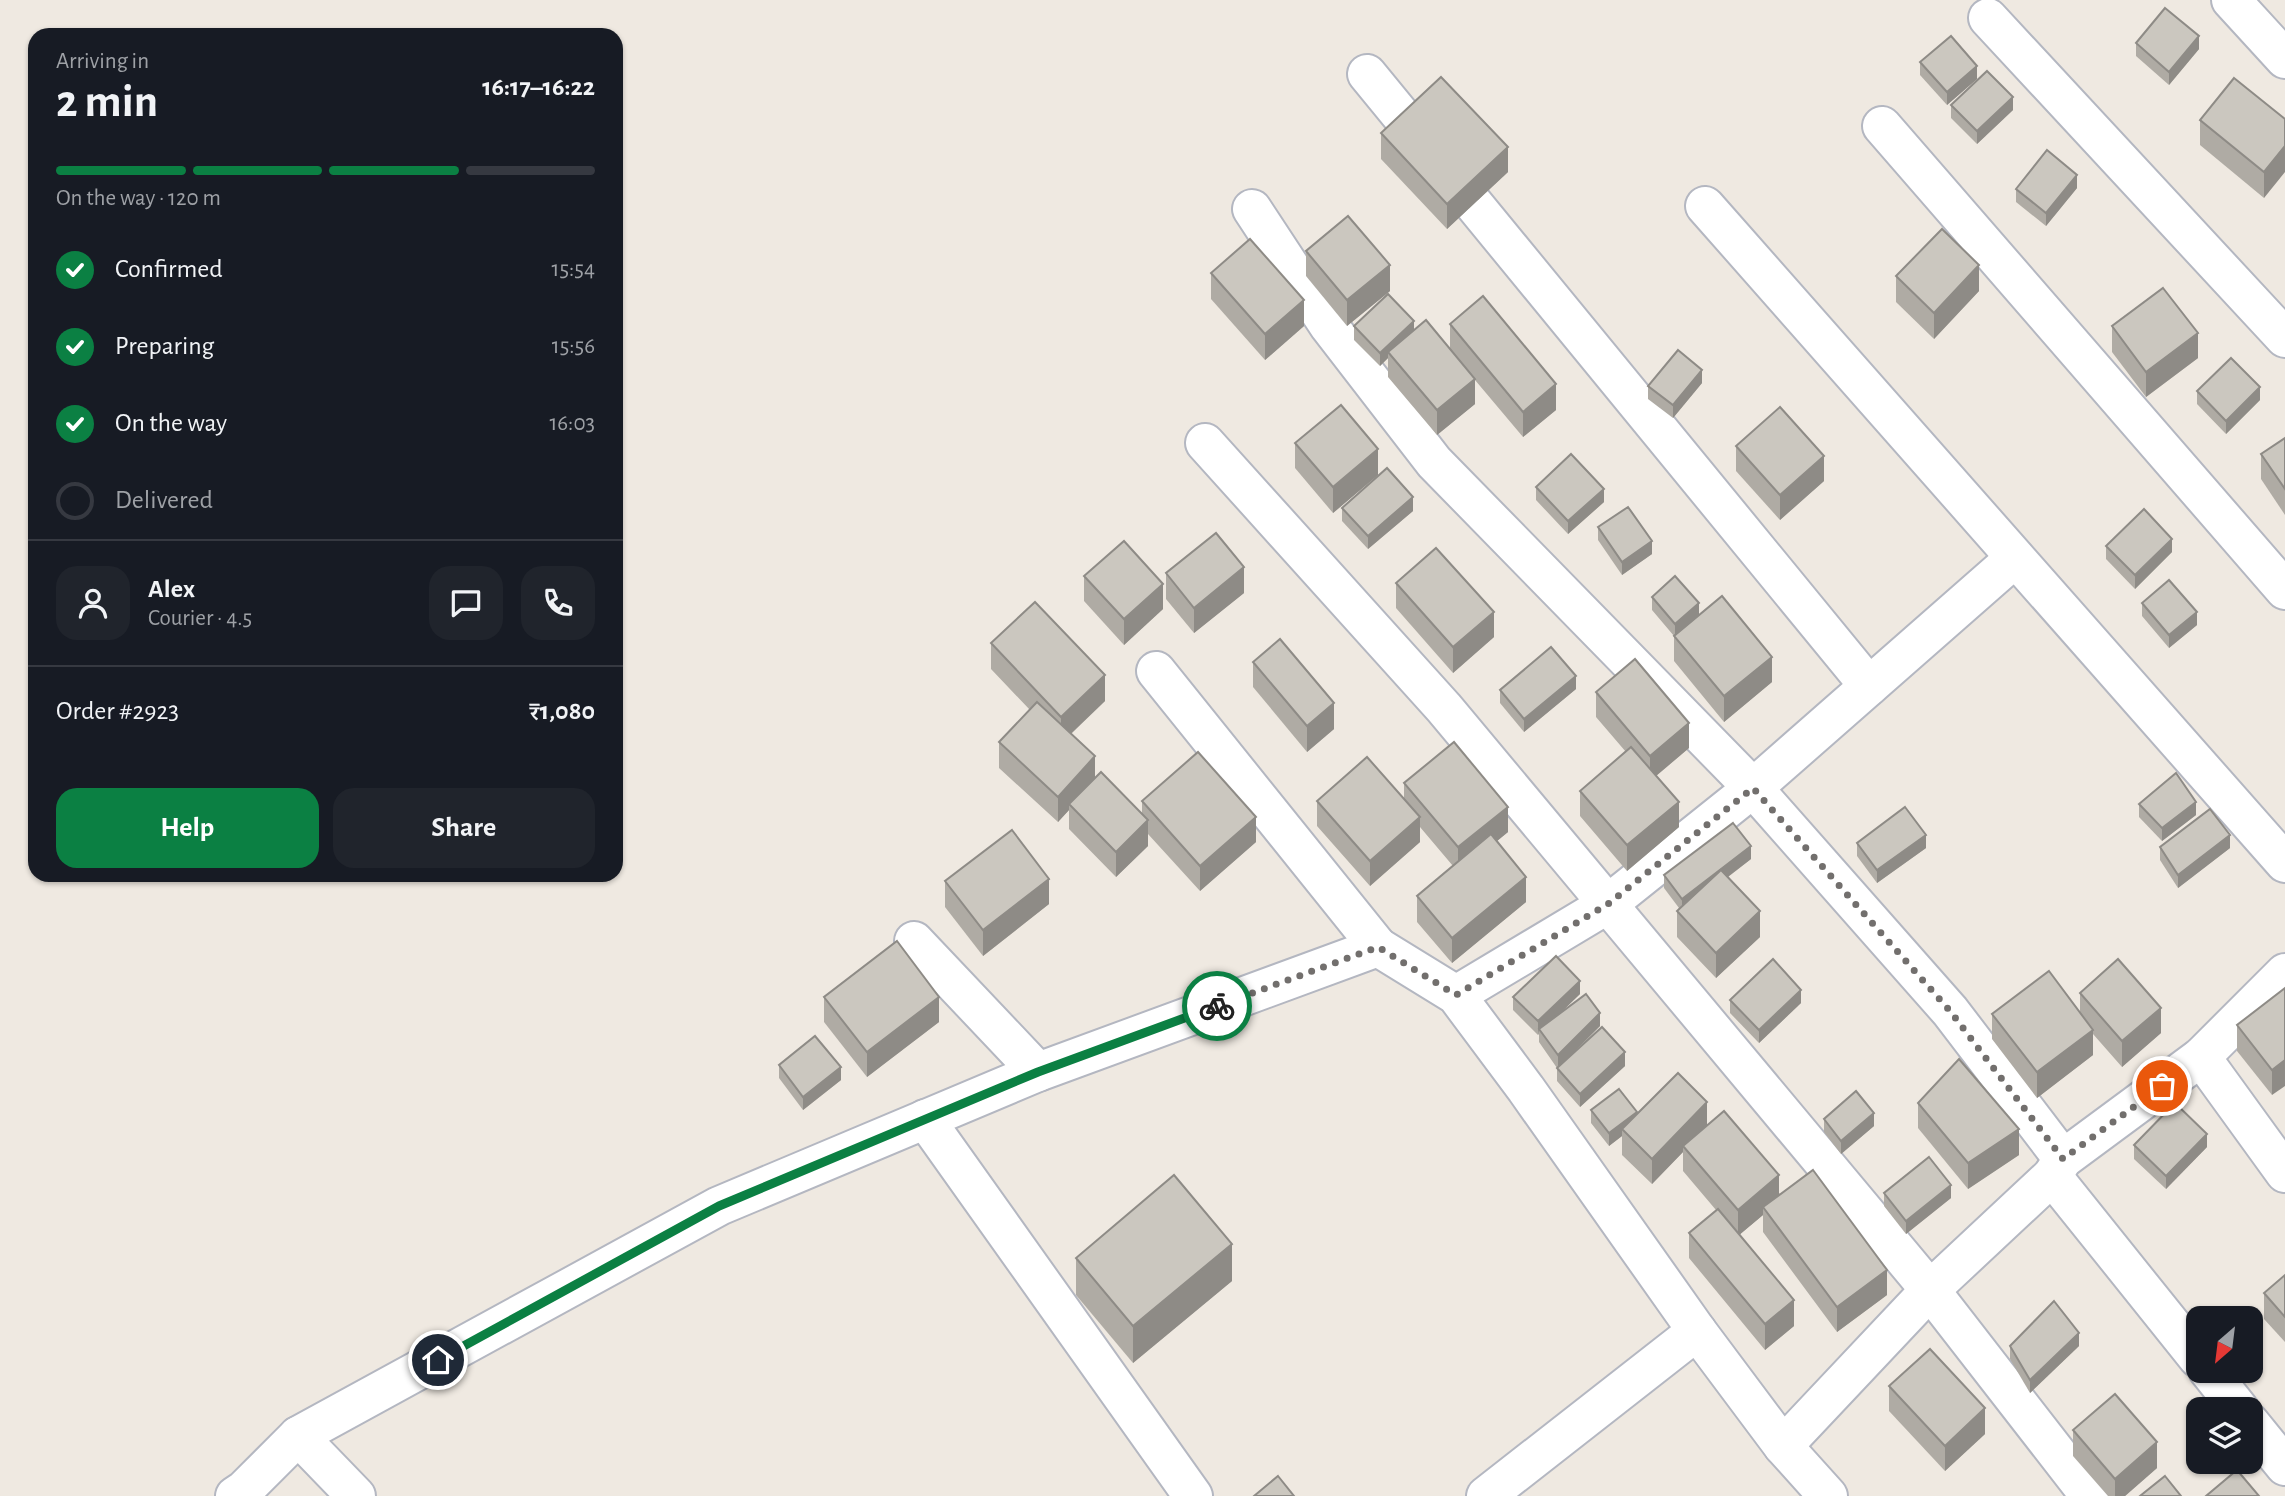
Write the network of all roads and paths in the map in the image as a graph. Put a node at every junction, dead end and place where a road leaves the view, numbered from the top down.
1 (2231, 0) edge
2 (1988, 18) dead end
3 (2285, 59) edge
4 (1367, 74) dead end
5 (1882, 126) dead end
6 (1705, 206) dead end
7 (1252, 209) dead end
8 (2285, 338) edge
9 (1205, 443) dead end
10 (2015, 558) junction
11 (2285, 590) edge
12 (1156, 671) dead end
13 (1869, 686) junction
14 (1753, 788) junction
15 (2285, 863) edge
16 (1608, 904) junction
17 (914, 941) dead end
18 (1378, 947) junction
19 (2285, 973) edge
20 (1456, 995) junction
21 (2201, 1056) junction
22 (1038, 1072) junction
23 (925, 1119) junction
24 (2057, 1168) junction
25 (2285, 1173) edge
26 (1930, 1290) junction
27 (1697, 1331) junction
28 (2186, 1342) edge
29 (2218, 1383) edge
30 (2229, 1397) edge
31 (298, 1436) junction
32 (2263, 1439) edge
33 (1783, 1446) junction
34 (2285, 1466) edge
35 (235, 1496) edge
36 (356, 1496) edge
37 (1194, 1496) edge
38 (1486, 1496) edge
39 (1828, 1496) edge
40 (2090, 1496) edge

1 - 3 street
2 - 8 street
4 - 13 street
5 - 11 street
6 - 10 street
7 - 14 street
9 - 16 street
10 - 13 street
10 - 15 street
12 - 18 street
13 - 14 street
14 - 16 street
14 - 24 street
16 - 20 street
16 - 26 street
17 - 22 street
18 - 20 street
18 - 22 street
19 - 21 street
20 - 27 street
21 - 24 street
21 - 25 street
22 - 23 street
23 - 31 street
23 - 37 street
24 - 26 street
24 - 28 street
26 - 33 street
26 - 40 street
27 - 33 street
27 - 38 street
29 - 30 street
31 - 35 street
31 - 36 street
32 - 34 street
33 - 39 street

